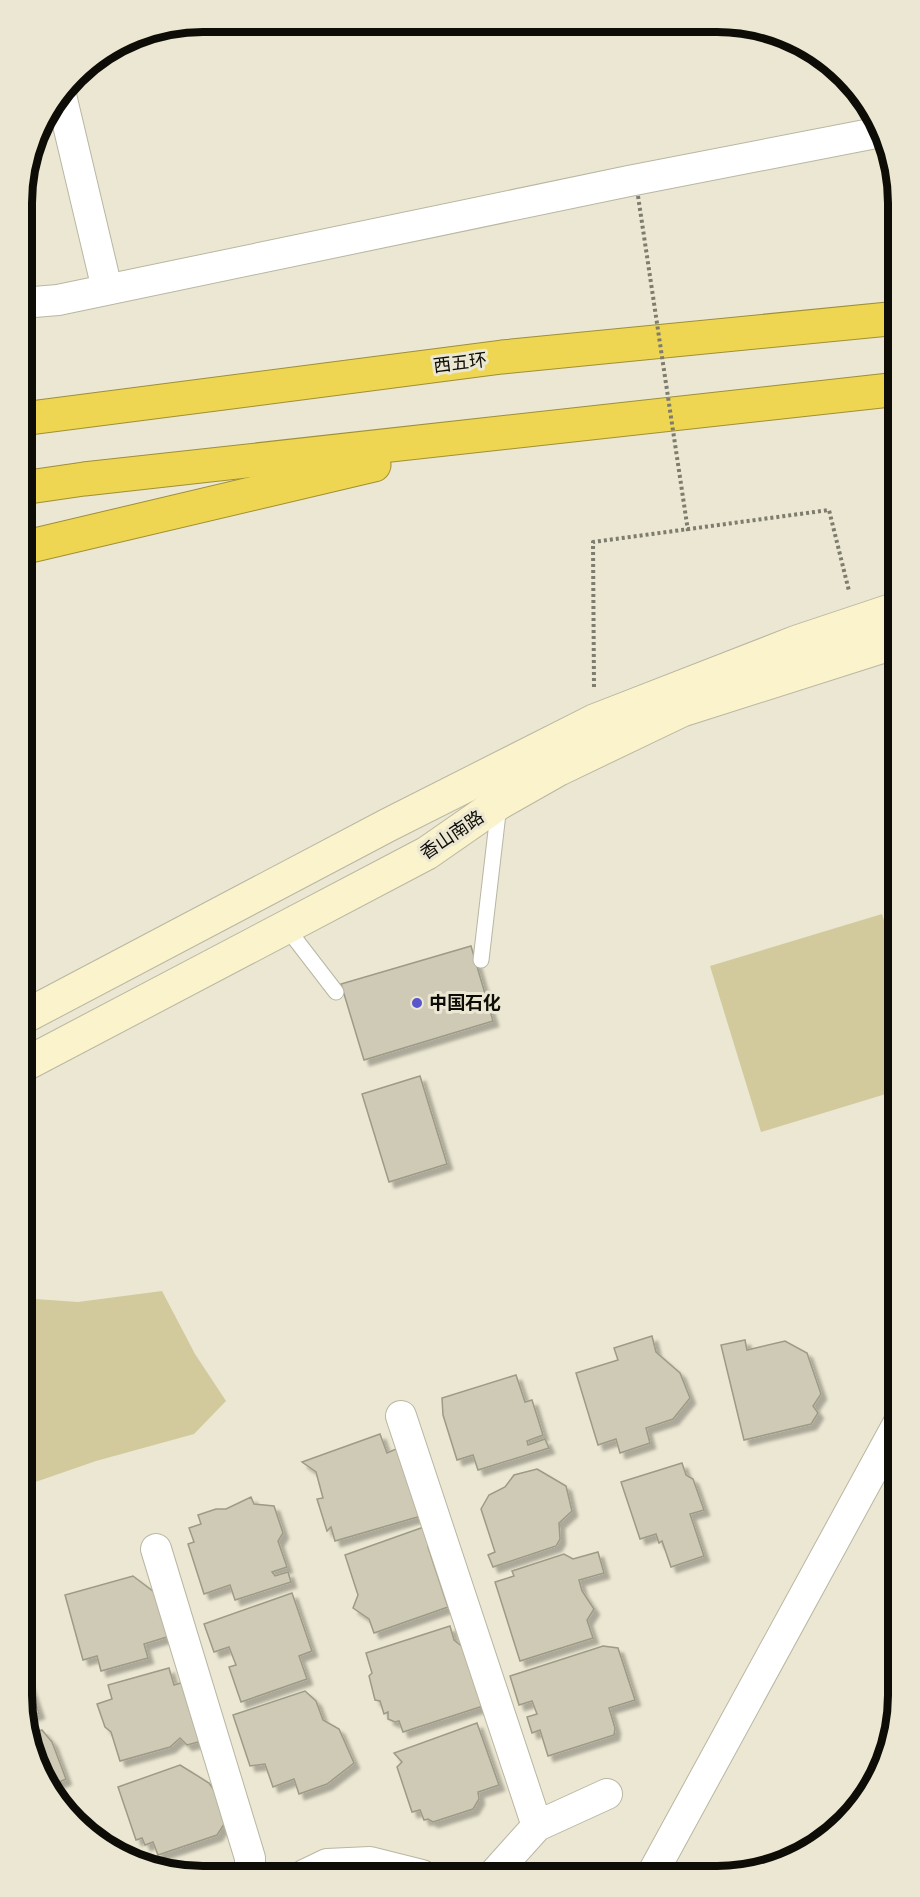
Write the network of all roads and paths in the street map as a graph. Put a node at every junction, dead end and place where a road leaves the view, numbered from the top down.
1 (63, 104) edge
2 (873, 133) edge
3 (638, 196) dead end
4 (107, 289) junction
5 (32, 302) edge
6 (888, 319) edge
7 (888, 390) edge
8 (32, 418) edge
9 (511, 432) junction
10 (32, 487) edge
11 (688, 531) junction
12 (32, 547) edge
13 (888, 611) edge
14 (857, 621) junction
15 (888, 644) edge
16 (594, 721) junction
17 (499, 803) junction
18 (286, 927) junction
19 (481, 960) dead end
20 (336, 993) dead end
21 (32, 1013) edge
22 (32, 1061) edge
23 (401, 1416) dead end
24 (888, 1442) edge
25 (156, 1549) dead end
26 (607, 1794) dead end
27 (537, 1826) junction
28 (250, 1866) edge
29 (323, 1866) edge
30 (386, 1866) edge
31 (501, 1866) edge
32 (656, 1866) edge

1 - 4 street
2 - 4 street
3 - 11 path, bridge
4 - 5 street
6 - 8 highway, 西五环
7 - 9 highway
9 - 10 highway
9 - 12 highway
11 - 14 path
11 - 16 path
13 - 14 main road, 香山南路
14 - 16 main road, 香山南路
15 - 17 main road, 香山南路
16 - 21 main road, 香山南路
17 - 18 main road, 香山南路
17 - 19 lane
18 - 20 lane
18 - 22 main road, 香山南路
23 - 27 street
24 - 32 street
25 - 28 street
26 - 27 street
27 - 31 street
29 - 30 street

